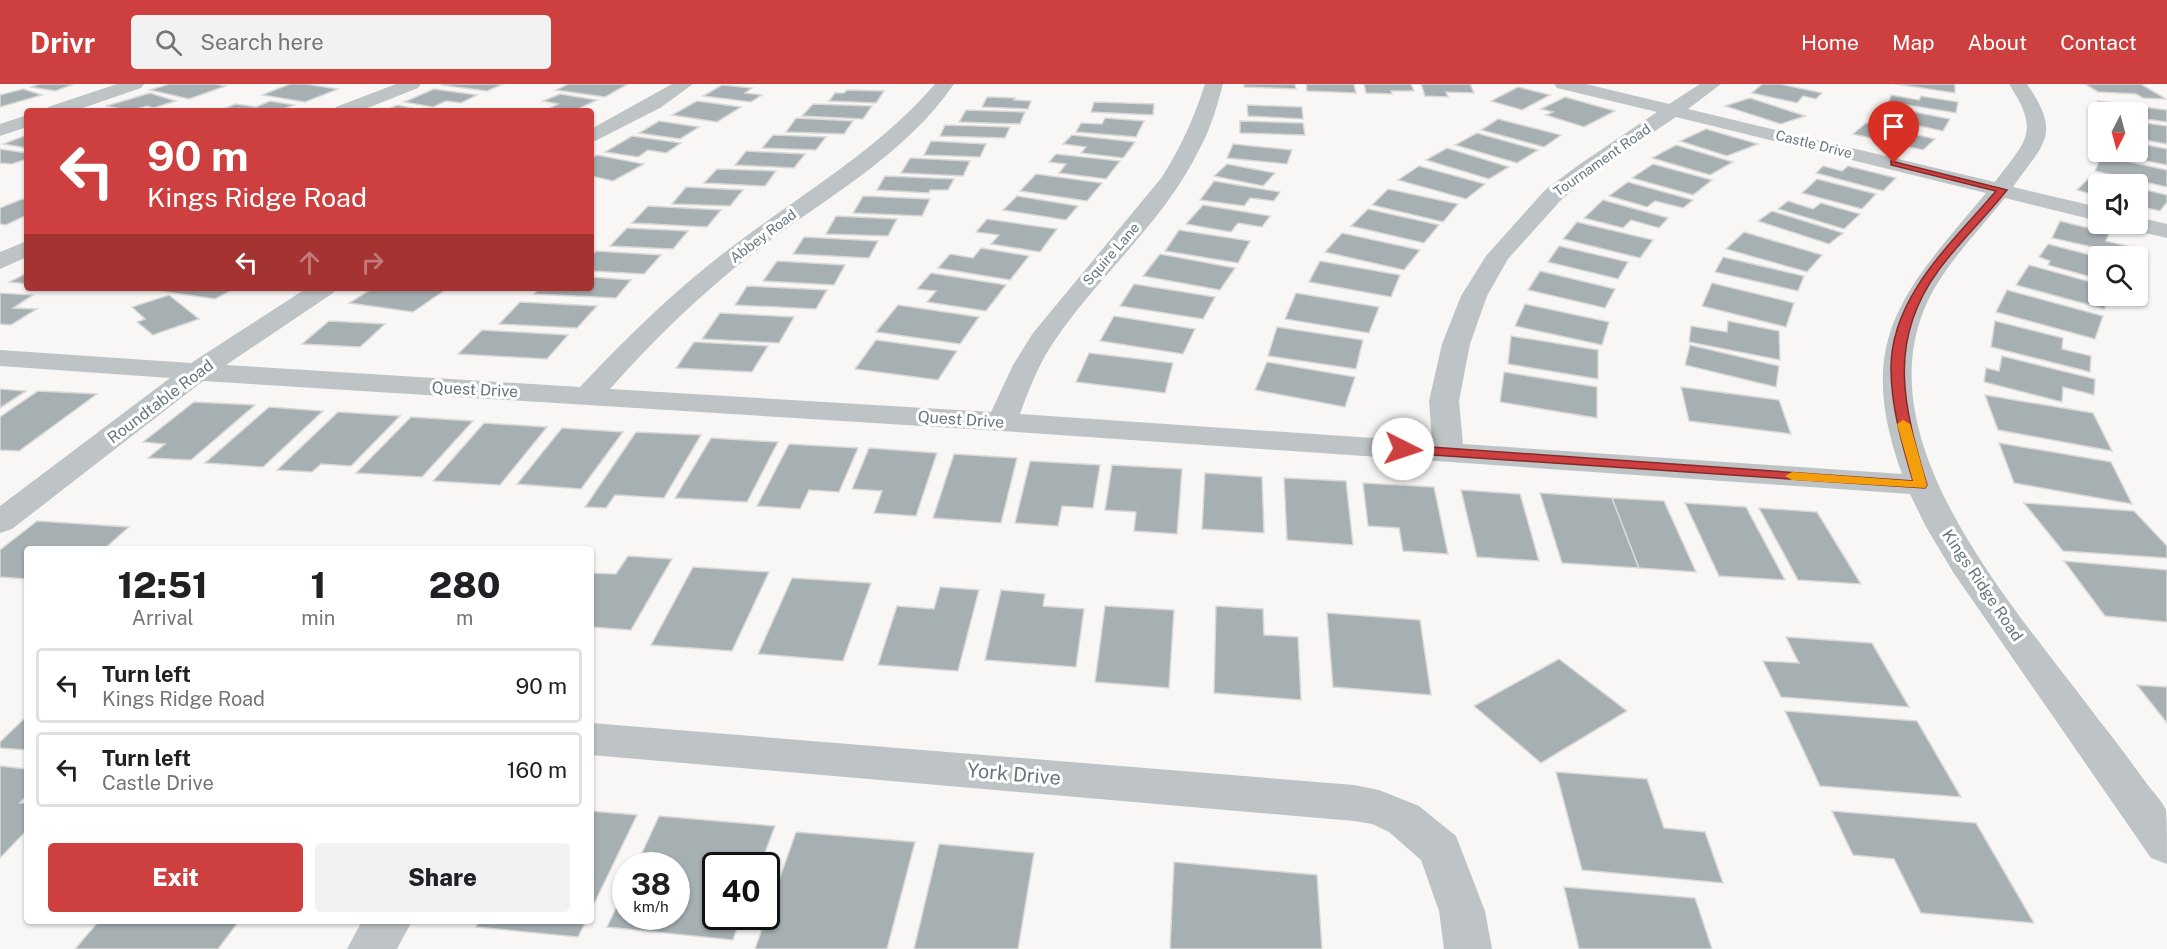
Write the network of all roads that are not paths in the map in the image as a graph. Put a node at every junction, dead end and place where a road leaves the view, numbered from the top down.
1 (135, 84) edge
2 (412, 84) edge
3 (684, 84) edge
4 (945, 84) edge
5 (1214, 84) edge
6 (1563, 84) edge
7 (1712, 84) edge
8 (2018, 84) edge
9 (64, 108) edge
10 (351, 108) edge
11 (1675, 110) junction
12 (24, 122) edge
13 (0, 130) edge
14 (594, 135) edge
15 (2002, 190) junction
16 (2088, 212) edge
17 (2148, 227) edge
18 (2167, 231) edge
19 (24, 250) edge
20 (0, 262) edge
21 (319, 291) edge
22 (0, 358) edge
23 (197, 372) junction
24 (588, 396) junction
25 (1002, 422) junction
26 (1448, 452) junction
27 (1921, 485) junction
28 (0, 522) edge
29 (594, 739) edge
30 (2167, 845) edge
31 (387, 924) edge
32 (371, 949) edge
33 (1468, 949) edge

1 - 9 street
2 - 10 street
3 - 14 street
4 - 24 street, Abbey Road
5 - 25 street, Squire Lane
6 - 11 street, Castle Drive
7 - 11 street, Tournament Road
8 - 15 street, Kings Ridge Road
11 - 15 street, Castle Drive
11 - 26 street, Tournament Road
12 - 13 street
15 - 16 street, Castle Drive
15 - 27 street, Kings Ridge Road
17 - 18 street
19 - 20 street
21 - 23 street, Roundtable Road
22 - 23 street, Quest Drive
23 - 24 street, Quest Drive
23 - 28 street, Roundtable Road
24 - 25 street, Quest Drive
25 - 26 street, Quest Drive
26 - 27 street, Quest Drive
27 - 30 street, Kings Ridge Road
29 - 33 street, York Drive
31 - 32 street

